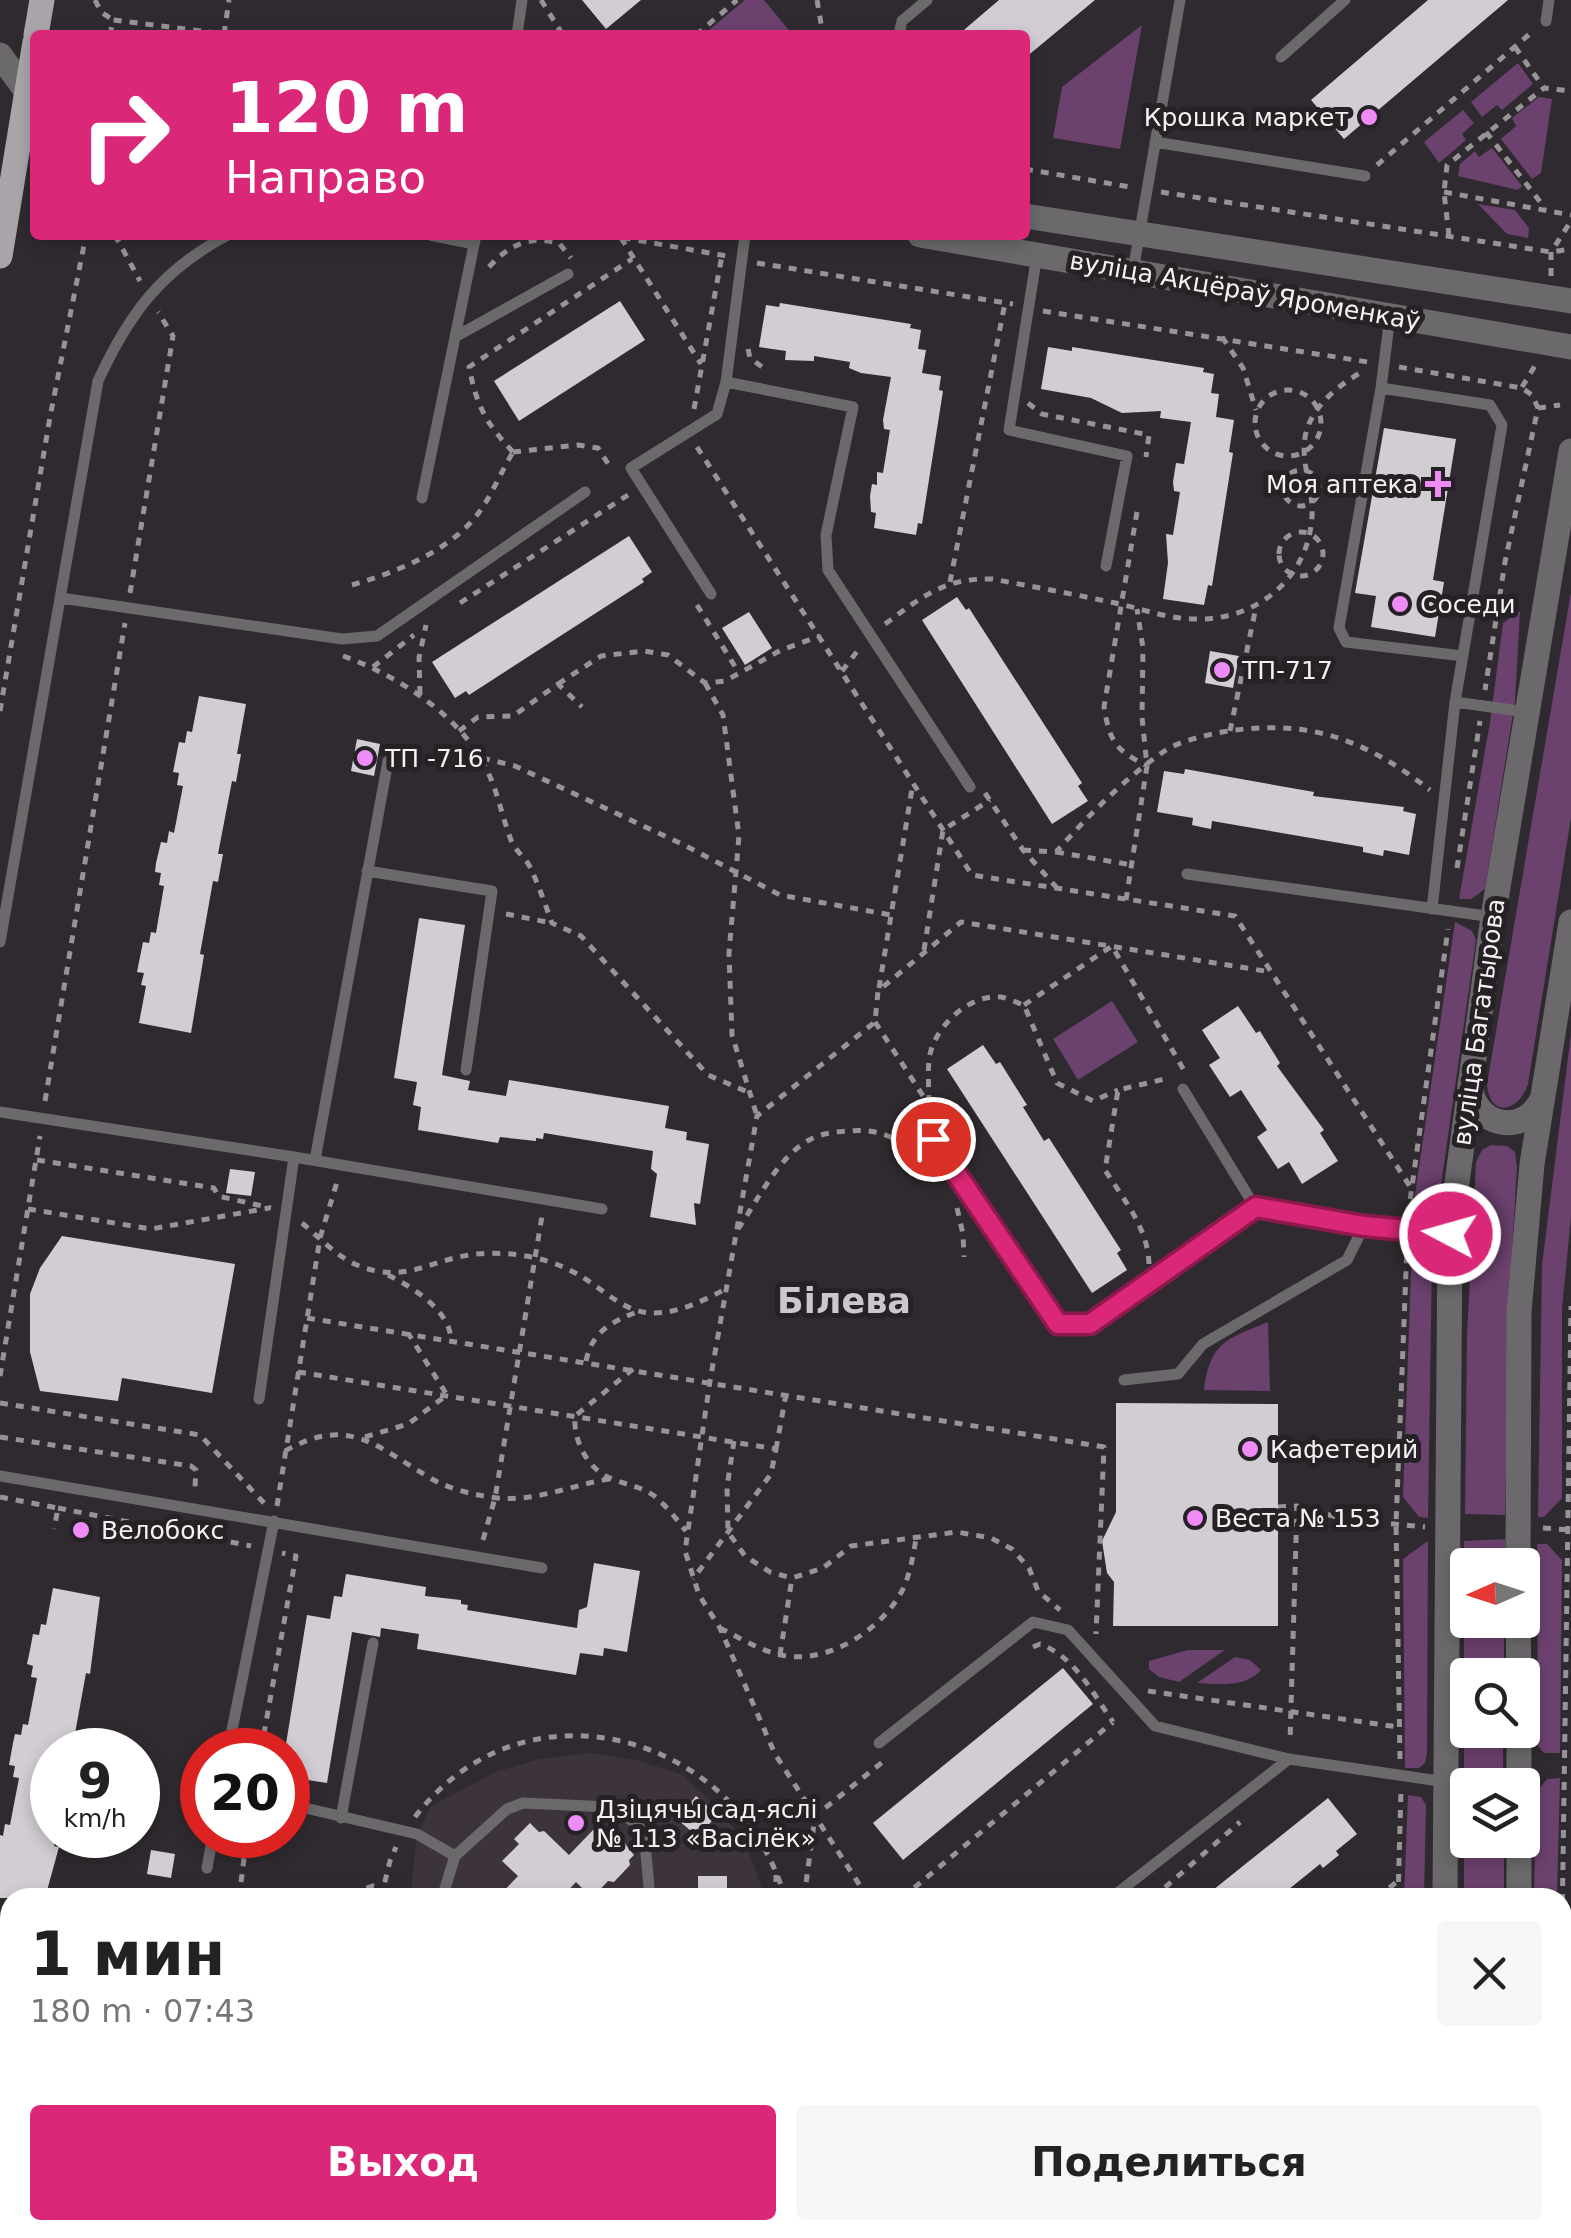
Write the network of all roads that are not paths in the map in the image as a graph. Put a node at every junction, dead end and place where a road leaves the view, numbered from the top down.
1 (42, 0) edge
2 (522, 0) edge
3 (927, 0) edge
4 (1180, 0) edge
5 (1346, 0) edge
6 (1550, 0) edge
7 (1546, 20) road end
8 (37, 30) edge
9 (518, 30) edge
10 (900, 30) edge
11 (0, 42) edge
12 (30, 43) edge
13 (0, 55) edge
14 (1281, 56) dead end
15 (30, 91) edge
16 (30, 97) edge
17 (1155, 142) junction
18 (1365, 176) road end
19 (1030, 217) edge
20 (1140, 233) junction
21 (219, 240) edge
22 (475, 240) edge
23 (746, 240) edge
24 (949, 240) edge
25 (1037, 255) junction
26 (0, 256) edge
27 (574, 272) road end
28 (1133, 272) junction
29 (1571, 301) edge
30 (1390, 316) junction
31 (455, 336) junction
32 (1571, 347) edge
33 (726, 382) junction
34 (1381, 388) junction
35 (1571, 451) edge
36 (585, 492) dead end
37 (422, 498) dead end
38 (1106, 566) dead end
39 (712, 594) dead end
40 (61, 598) junction
41 (1463, 656) junction
42 (1455, 702) junction
43 (1528, 712) junction
44 (388, 762) dead end
45 (975, 786) road end
46 (367, 871) junction
47 (1187, 874) dead end
48 (1432, 909) junction
49 (1494, 918) junction
50 (1571, 922) edge
51 (0, 942) edge
52 (1564, 995) edge
53 (466, 1070) dead end
54 (1470, 1086) junction
55 (1182, 1089) dead end
56 (1542, 1098) junction
57 (0, 1112) edge
58 (933, 1139) dead end
59 (294, 1157) junction
60 (1459, 1158) junction
61 (314, 1160) junction
62 (1532, 1164) junction
63 (1256, 1207) junction
64 (602, 1210) dead end
65 (1364, 1226) junction
66 (1450, 1234) junction
67 (1124, 1380) dead end
68 (259, 1399) dead end
69 (0, 1476) edge
70 (274, 1521) junction
71 (1518, 1548) edge
72 (542, 1568) dead end
73 (373, 1643) dead end
74 (232, 1728) edge
75 (879, 1744) dead end
76 (1289, 1758) junction
77 (1446, 1782) junction
78 (310, 1810) edge
79 (341, 1818) junction
80 (455, 1856) junction
81 (209, 1858) edge
82 (1519, 1858) edge
83 (207, 1868) dead end
84 (445, 1888) edge
85 (649, 1888) edge
86 (1124, 1888) edge
87 (1446, 1888) edge
88 (1519, 1888) edge

1 - 8 main road
2 - 9 lane
3 - 10 lane
4 - 17 lane
5 - 14 lane
6 - 7 lane
11 - 12 street
13 - 15 street
16 - 26 main road
17 - 18 lane
17 - 20 lane
19 - 20 street, вуліца Акцёраў Яроменкаў
20 - 28 lane
20 - 29 street, вуліца Акцёраў Яроменкаў
21 - 40 lane
22 - 31 lane
23 - 33 lane
24 - 25 street, вуліца Акцёраў Яроменкаў
25 - 28 street, вуліца Акцёраў Яроменкаў
25 - 38 lane
27 - 31 lane
28 - 30 street, вуліца Акцёраў Яроменкаў
30 - 32 street, вуліца Акцёраў Яроменкаў
30 - 34 lane
31 - 37 lane
33 - 39 lane
33 - 45 lane
34 - 41 lane
34 - 41 lane
35 - 43 street, вуліца Багатырова
36 - 40 lane
40 - 51 lane
41 - 42 lane
42 - 43 lane
42 - 48 lane
43 - 49 street, вуліца Багатырова
44 - 46 lane
46 - 53 lane
46 - 61 lane
47 - 48 lane
48 - 49 lane
49 - 54 street, вуліца Багатырова
50 - 52 street
52 - 56 street
54 - 56 street
54 - 60 street, вуліца Багатырова
55 - 63 lane
56 - 62 street
57 - 59 lane
58 - 63 lane
59 - 61 lane
59 - 68 lane
60 - 62 street
60 - 66 street, вуліца Багатырова
61 - 64 lane
62 - 71 street
63 - 65 lane
65 - 66 lane
65 - 67 lane
66 - 77 street, вуліца Багатырова
69 - 70 lane
70 - 72 lane
70 - 74 lane
73 - 79 lane
75 - 76 lane
76 - 77 lane
76 - 86 lane
77 - 87 street, вуліца Багатырова
78 - 79 lane
79 - 80 lane
80 - 84 lane
80 - 85 lane
81 - 83 lane
82 - 88 street

